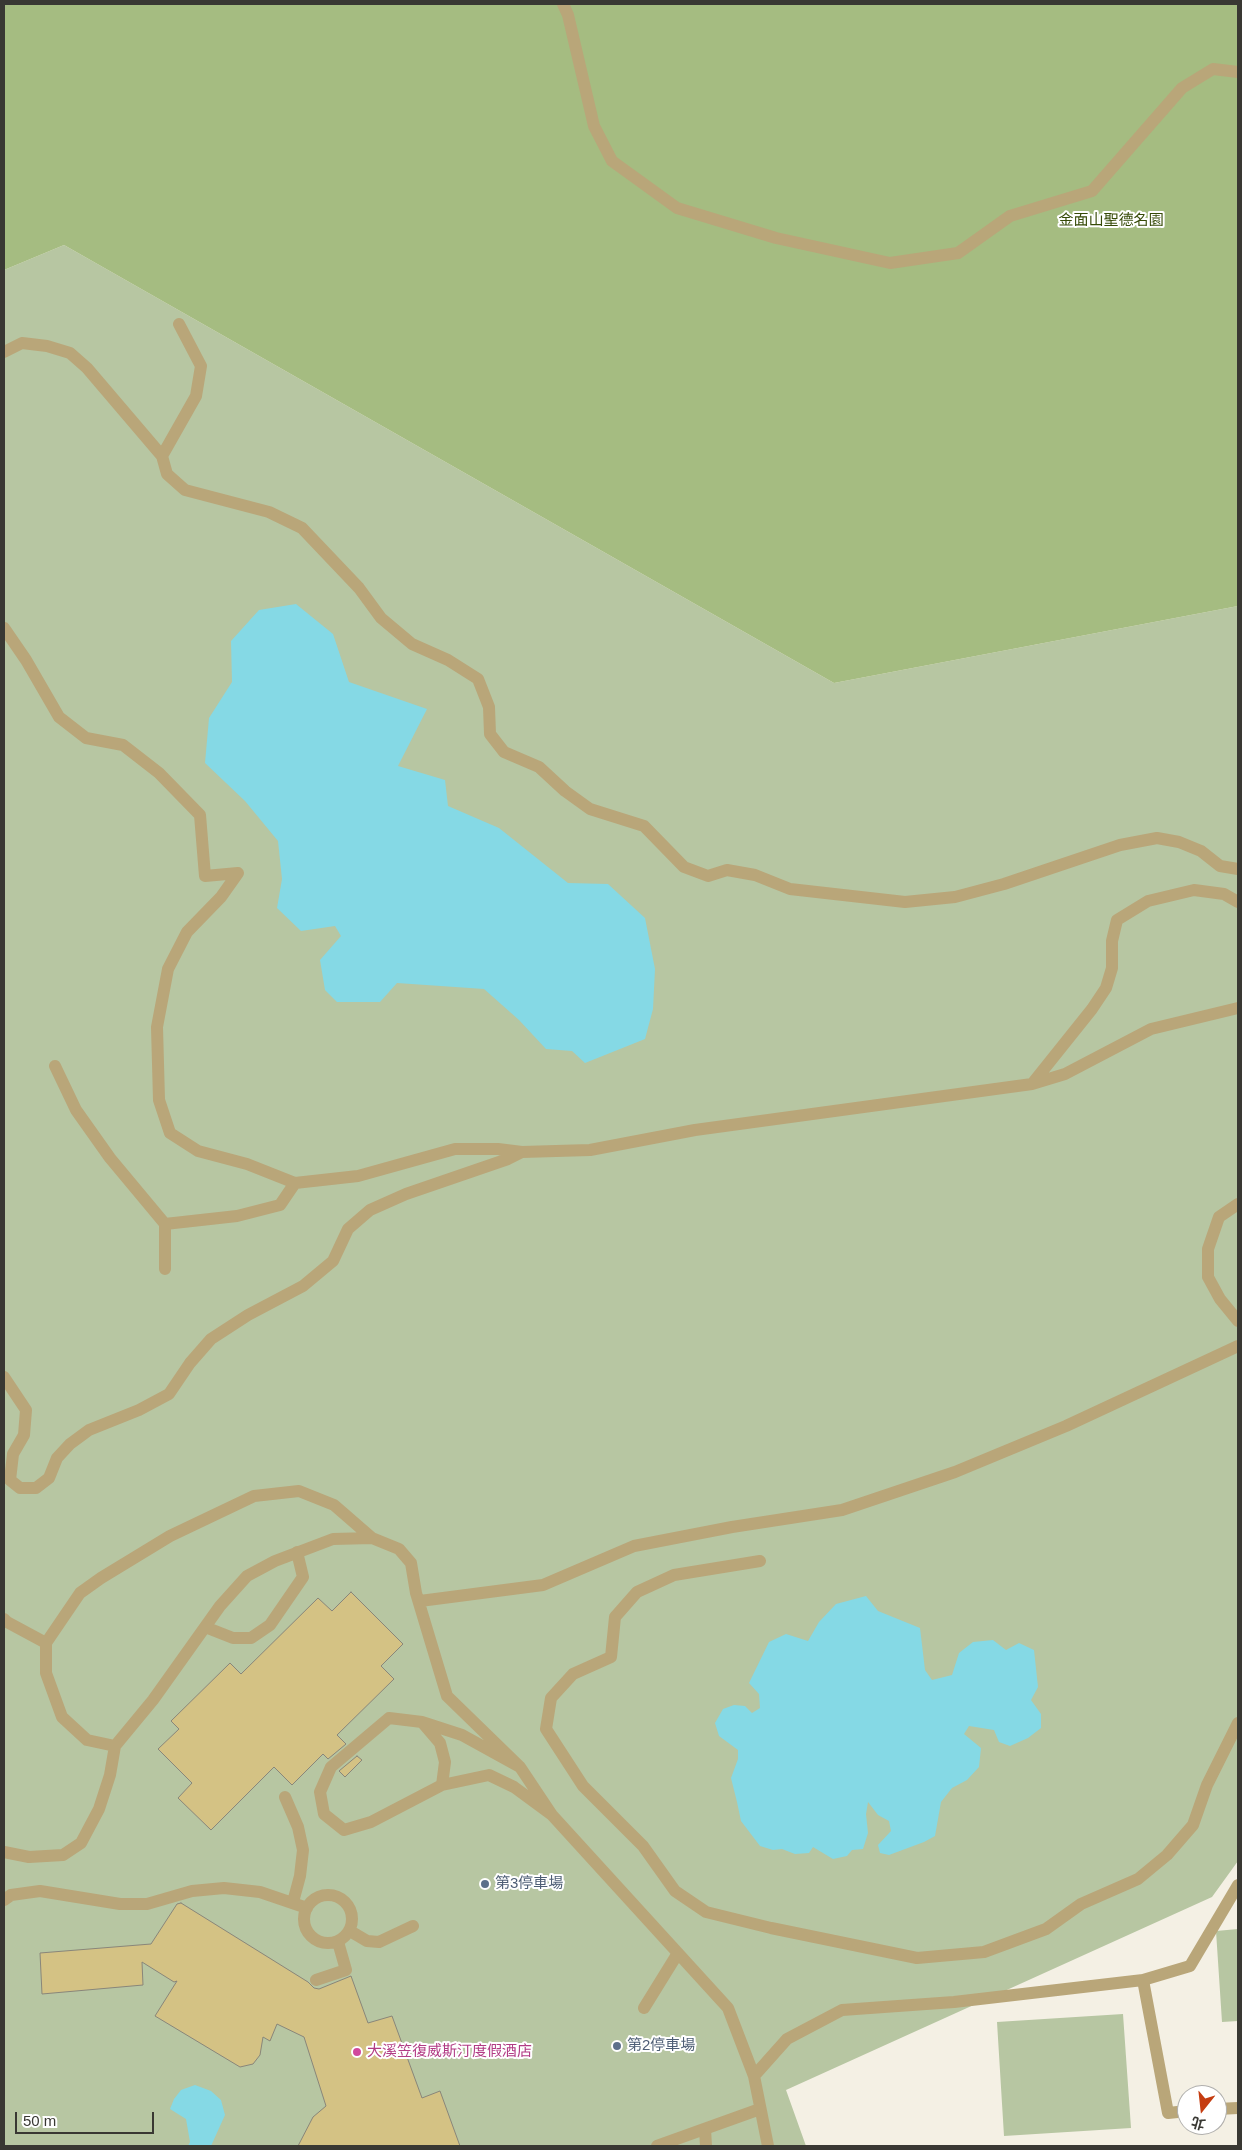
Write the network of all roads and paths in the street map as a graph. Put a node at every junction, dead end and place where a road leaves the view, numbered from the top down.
1 (563, 4) edge
2 (1238, 72) edge
3 (179, 324) dead end
4 (4, 352) edge
5 (162, 456) junction
6 (4, 628) edge
7 (1238, 869) edge
8 (1238, 902) edge
9 (1238, 1008) edge
10 (55, 1066) dead end
11 (1032, 1084) junction
12 (522, 1152) junction
13 (295, 1182) junction
14 (1238, 1204) edge
15 (165, 1224) junction
16 (165, 1269) dead end
17 (1238, 1320) edge
18 (1238, 1346) edge
19 (4, 1377) edge
20 (372, 1538) junction
21 (297, 1552) junction
22 (760, 1561) dead end
23 (420, 1601) junction
24 (4, 1618) edge
25 (205, 1627) junction
26 (46, 1643) junction
27 (422, 1722) junction
28 (1238, 1724) edge
29 (115, 1746) junction
30 (520, 1767) junction
31 (442, 1785) junction
32 (285, 1797) dead end
33 (552, 1815) junction
34 (4, 1852) edge
35 (1238, 1885) edge
36 (4, 1900) edge
37 (293, 1902) junction
38 (307, 1908) junction
39 (412, 1926) dead end
40 (350, 1931) junction
41 (338, 1942) junction
42 (678, 1953) junction
43 (316, 1980) dead end
44 (1143, 1980) junction
45 (644, 2008) dead end
46 (754, 2076) junction
47 (760, 2109) junction
48 (1177, 2113) edge
49 (705, 2128) junction
50 (657, 2146) edge
51 (706, 2146) edge
52 (768, 2146) edge

1 - 2 street
3 - 5 street
4 - 5 street
5 - 7 street
6 - 13 street
8 - 11 street
9 - 11 street
10 - 15 street
11 - 12 street
12 - 13 street
12 - 19 street
13 - 15 street
14 - 17 street
15 - 16 street
18 - 23 street
20 - 21 street
20 - 23 street
20 - 26 street
21 - 25 street
21 - 25 street
22 - 28 street
23 - 30 street
24 - 26 street
25 - 29 street
26 - 29 street
27 - 30 street
27 - 31 street
27 - 31 street
29 - 34 street
30 - 33 street
31 - 33 street
32 - 37 street
33 - 42 street
35 - 44 street
36 - 37 street
37 - 38 street
38 - 40 street
38 - 41 street
39 - 40 street
40 - 41 street
41 - 43 street
42 - 45 street
42 - 46 street
44 - 46 street
44 - 48 street
46 - 47 street
47 - 49 street
47 - 52 street
49 - 50 street
49 - 51 street

